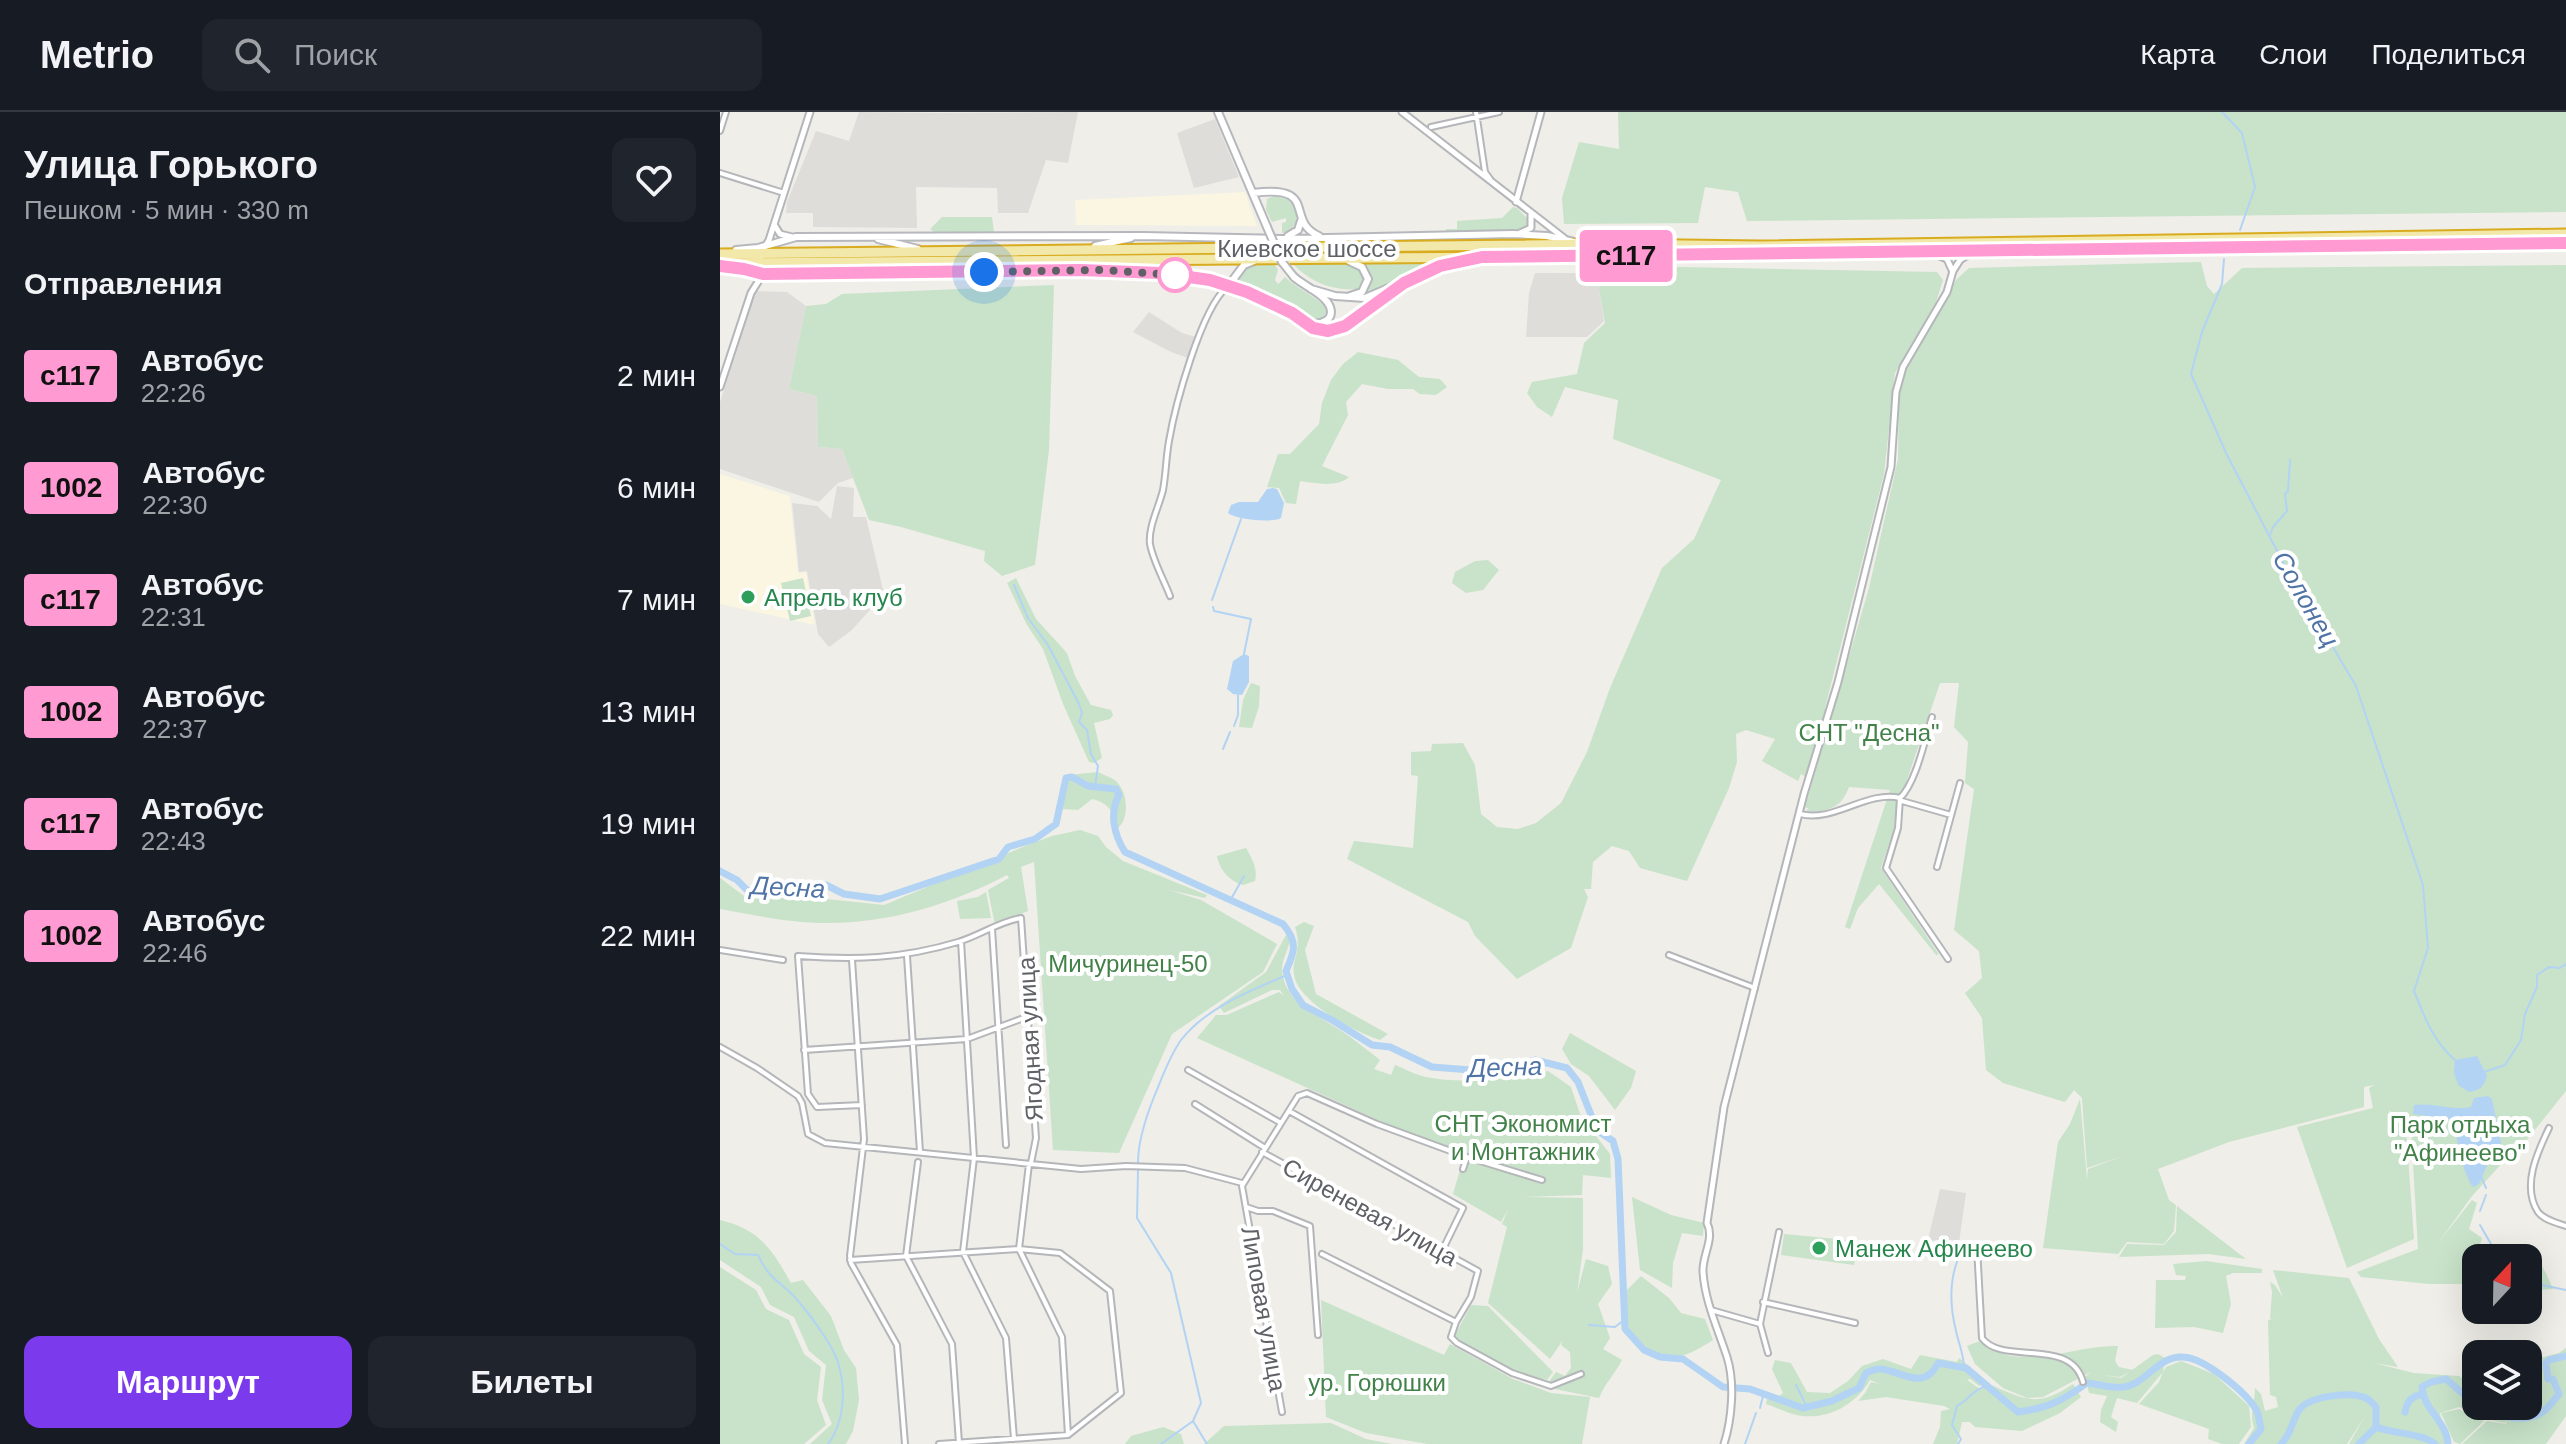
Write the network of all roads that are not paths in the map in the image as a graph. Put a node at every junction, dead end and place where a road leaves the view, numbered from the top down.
1 (726, 112) edge
2 (810, 112) edge
3 (1402, 112) edge
4 (1499, 112) edge
5 (1541, 112) edge
6 (1220, 113) edge
7 (1476, 115) edge
8 (1431, 127) dead end
9 (720, 131) edge
10 (1244, 171) junction
11 (720, 173) edge
12 (1488, 178) junction
13 (1268, 191) junction
14 (784, 193) junction
15 (1253, 193) junction
16 (1516, 202) junction
17 (1530, 215) junction
18 (1302, 217) junction
19 (775, 221) junction
20 (1267, 227) junction
21 (1513, 234) junction
22 (2566, 234) edge
23 (1143, 236) junction
24 (796, 237) junction
25 (856, 237) junction
26 (1322, 237) junction
27 (1281, 239) junction
28 (1565, 239) junction
29 (2566, 242) edge
30 (1606, 244) junction
31 (761, 247) junction
32 (1068, 249) junction
33 (937, 251) junction
34 (1928, 251) junction
35 (1977, 251) junction
36 (720, 254) edge
37 (1482, 257) junction
38 (1264, 258) junction
39 (1333, 259) junction
40 (720, 265) edge
41 (740, 268) junction
42 (1953, 271) junction
43 (763, 274) junction
44 (1229, 285) junction
45 (1394, 288) junction
46 (1311, 289) junction
47 (751, 293) junction
48 (1344, 297) junction
49 (1301, 319) junction
50 (720, 387) edge
51 (1170, 596) dead end
52 (1932, 717) dead end
53 (1960, 783) dead end
54 (1901, 799) junction
55 (1800, 814) junction
56 (1951, 815) junction
57 (1937, 867) dead end
58 (992, 929) junction
59 (961, 941) junction
60 (720, 950) edge
61 (1669, 955) dead end
62 (907, 956) junction
63 (1948, 959) dead end
64 (783, 960) dead end
65 (852, 960) junction
66 (1755, 988) junction
67 (1029, 1016) junction
68 (998, 1027) junction
69 (967, 1039) junction
70 (913, 1042) junction
71 (858, 1046) junction
72 (720, 1047) edge
73 (803, 1050) junction
74 (1188, 1070) dead end
75 (1195, 1104) dead end
76 (862, 1105) junction
77 (1289, 1111) junction
78 (1281, 1123) junction
79 (2549, 1128) dead end
80 (1006, 1145) dead end
81 (863, 1147) junction
82 (1263, 1150) junction
83 (920, 1152) junction
84 (1467, 1157) junction
85 (974, 1158) junction
86 (918, 1162) dead end
87 (1030, 1163) junction
88 (1463, 1169) dead end
89 (1542, 1180) dead end
90 (1242, 1183) junction
91 (1246, 1207) junction
92 (2566, 1226) edge
93 (1779, 1232) dead end
94 (1977, 1247) dead end
95 (1019, 1249) junction
96 (1442, 1251) junction
97 (963, 1252) junction
98 (1322, 1254) dead end
99 (906, 1256) junction
100 (850, 1260) junction
101 (1763, 1302) junction
102 (1711, 1310) junction
103 (1456, 1322) junction
104 (1855, 1323) dead end
105 (1760, 1324) junction
106 (1318, 1335) dead end
107 (1768, 1353) dead end
108 (1581, 1374) dead end
109 (2083, 1382) dead end
110 (1282, 1412) dead end
111 (1068, 1435) junction
112 (1014, 1439) junction
113 (959, 1443) edge
114 (905, 1444) edge
115 (939, 1444) edge
116 (1724, 1444) edge

1 - 9 street
2 - 14 street
3 - 12 street
4 - 7 street
5 - 16 street
6 - 10 main road
7 - 8 street
7 - 12 street
10 - 13 main road
10 - 15 main road
11 - 14 street
12 - 16 street
13 - 15 main road
13 - 18 main road
13 - 20 main road
14 - 19 street
15 - 20 main road
16 - 17 street
17 - 21 street
17 - 28 street
18 - 26 main road
18 - 27 main road
19 - 24 street
19 - 31 street
20 - 46 main road, bridge
21 - 26 main road
21 - 28 main road
22 - 30 highway, Киевское шоссе
23 - 25 main road
23 - 27 main road
23 - 32 main road
24 - 25 main road
24 - 31 main road
25 - 33 main road
26 - 27 main road
28 - 30 main road
29 - 35 highway, Киевское шоссе
30 - 32 highway, Киевское шоссе
31 - 36 main road
32 - 33 highway, Киевское шоссе
33 - 36 highway, Киевское шоссе
34 - 35 highway, Киевское шоссе
34 - 37 highway, Киевское шоссе
34 - 42 street
35 - 42 street
37 - 39 highway, Киевское шоссе
37 - 45 main road
38 - 39 highway, Киевское шоссе
38 - 40 highway, Киевское шоссе
38 - 44 main road
39 - 48 main road
40 - 41 main road
41 - 43 main road
41 - 47 street
42 - 55 street
43 - 44 main road
43 - 47 street
44 - 49 main road
44 - 51 street
45 - 48 main road
45 - 49 main road
46 - 48 main road
46 - 49 main road
47 - 50 street
52 - 54 street
53 - 56 street
54 - 55 street
54 - 56 street
54 - 63 street
55 - 66 street
56 - 57 street
58 - 59 street
58 - 67 street, Ягодная улица
58 - 68 street
59 - 62 street
59 - 69 street
60 - 64 street
61 - 66 street
62 - 65 street
62 - 70 street
65 - 71 street
65 - 73 street
66 - 102 street
67 - 68 street
67 - 87 street, Ягодная улица
68 - 69 street
68 - 80 street
69 - 70 street
69 - 85 street
70 - 71 street
70 - 83 street
71 - 73 street
71 - 76 street
72 - 81 street
73 - 76 street
74 - 78 street
75 - 82 street, Сиреневая улица
76 - 81 street
77 - 78 street
77 - 84 street
77 - 96 street
78 - 82 street
79 - 92 street
81 - 83 street
81 - 100 street
82 - 90 street
82 - 96 street, Сиреневая улица
83 - 85 street
84 - 88 street
84 - 89 street
85 - 87 street
85 - 97 street
86 - 99 street
87 - 90 street
87 - 95 street, Ягодная улица
90 - 91 street, Липовая улица
91 - 106 street
91 - 110 street, Липовая улица
93 - 101 street
94 - 109 street
95 - 97 street
95 - 111 street
95 - 111 street
96 - 103 street, Сиреневая улица
97 - 99 street
97 - 112 street
98 - 103 street
99 - 100 street
99 - 113 street
100 - 114 street
101 - 104 street
101 - 105 street
102 - 105 street
102 - 116 street
103 - 108 street
105 - 107 street
111 - 112 street
112 - 113 street
113 - 115 street

